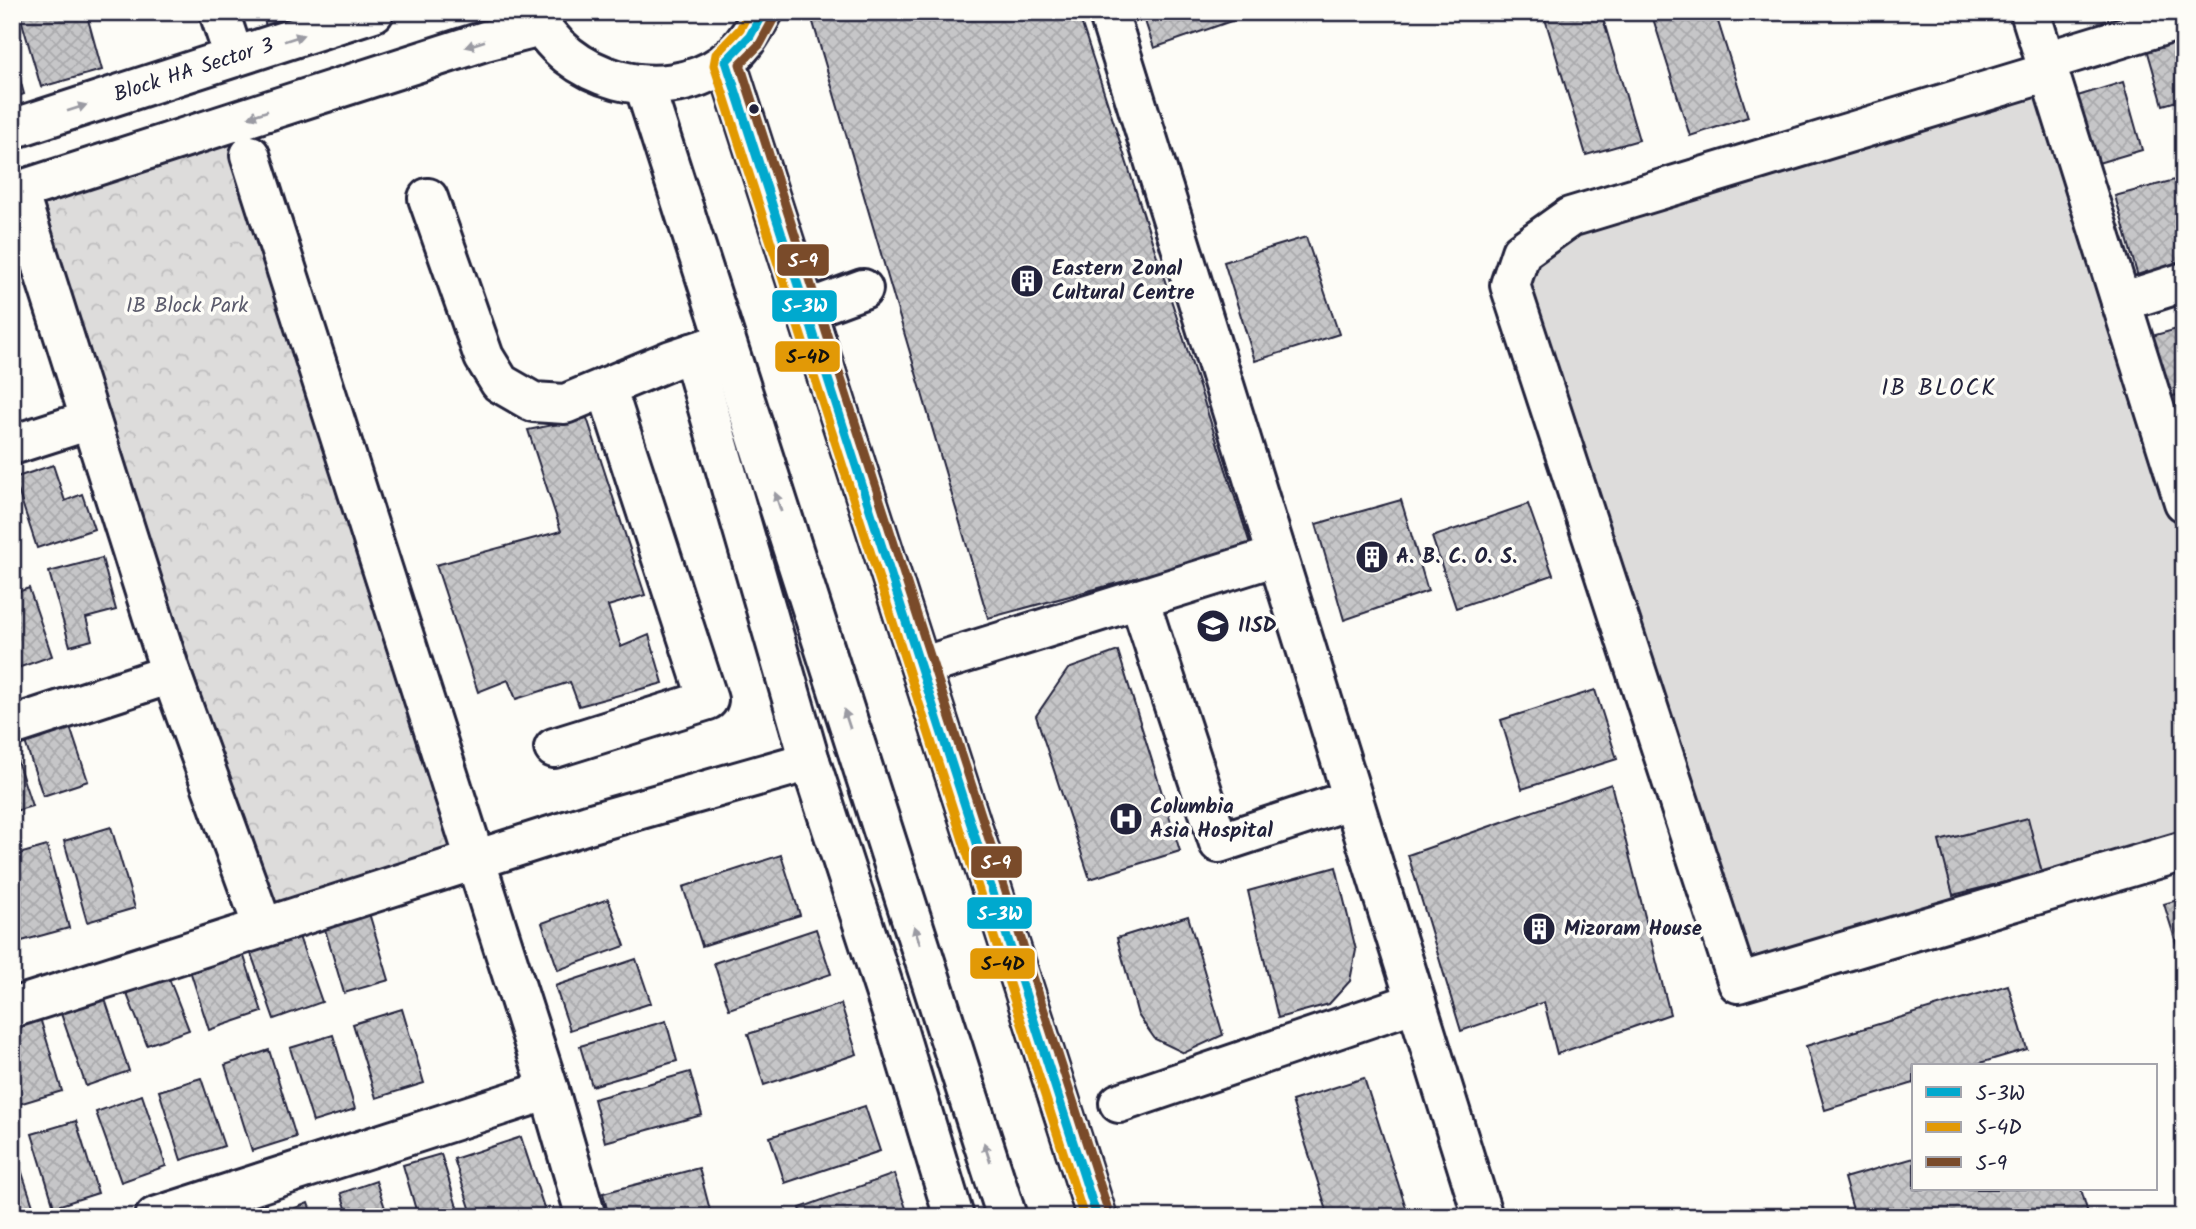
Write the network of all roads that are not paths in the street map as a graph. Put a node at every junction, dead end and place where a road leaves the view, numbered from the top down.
1 (219, 12) edge
2 (374, 12) edge
3 (763, 12) edge
4 (1108, 12) edge
5 (2031, 12) edge
6 (2184, 19) edge
7 (537, 20) edge
8 (234, 57) junction
9 (726, 61) junction
10 (2048, 66) junction
11 (644, 85) junction
12 (12, 129) edge
13 (250, 155) dead end
14 (15, 192) edge
15 (428, 198) dead end
16 (2184, 282) edge
17 (863, 289) dead end
18 (2121, 302) junction
19 (806, 310) junction
20 (709, 347) junction
21 (606, 387) junction
22 (90, 420) junction
23 (12, 445) edge
24 (2184, 502) edge
25 (1277, 556) junction
26 (1139, 599) junction
27 (921, 667) junction
28 (171, 674) junction
29 (12, 726) edge
30 (554, 748) dead end
31 (810, 761) junction
32 (1353, 799) junction
33 (2184, 851) edge
34 (474, 860) junction
35 (263, 927) junction
36 (1416, 1002) junction
37 (12, 1008) edge
38 (549, 1090) junction
39 (1119, 1103) dead end
40 (155, 1217) edge
41 (586, 1217) edge
42 (954, 1217) edge
43 (1007, 1217) edge
44 (1097, 1217) edge
45 (1483, 1217) edge

1 - 8 street
8 -> 2 street, Block HA Sector 3
3 - 9 street
4 - 25 street
5 - 10 street
6 - 10 street
7 - 11 street
7 -> 14 street
12 -> 8 street, Block HA Sector 3
9 - 11 street
9 - 19 street
10 - 18 street
10 - 33 street
11 - 20 street
13 - 34 street
14 - 22 street
15 - 21 street
16 - 18 street
17 - 19 street
18 - 24 street
19 - 27 street
20 - 21 street
20 - 31 street
43 -> 20 street
21 - 30 street
22 - 23 street
22 - 28 street
25 - 26 street
25 - 32 street
26 - 27 street
26 - 32 street
27 - 44 street
28 - 29 street
28 - 35 street
31 - 34 street
31 - 42 street
32 - 36 street
34 - 35 street
34 - 38 street
35 - 37 street
36 - 39 street
36 - 45 street
38 - 40 street
38 - 41 street

